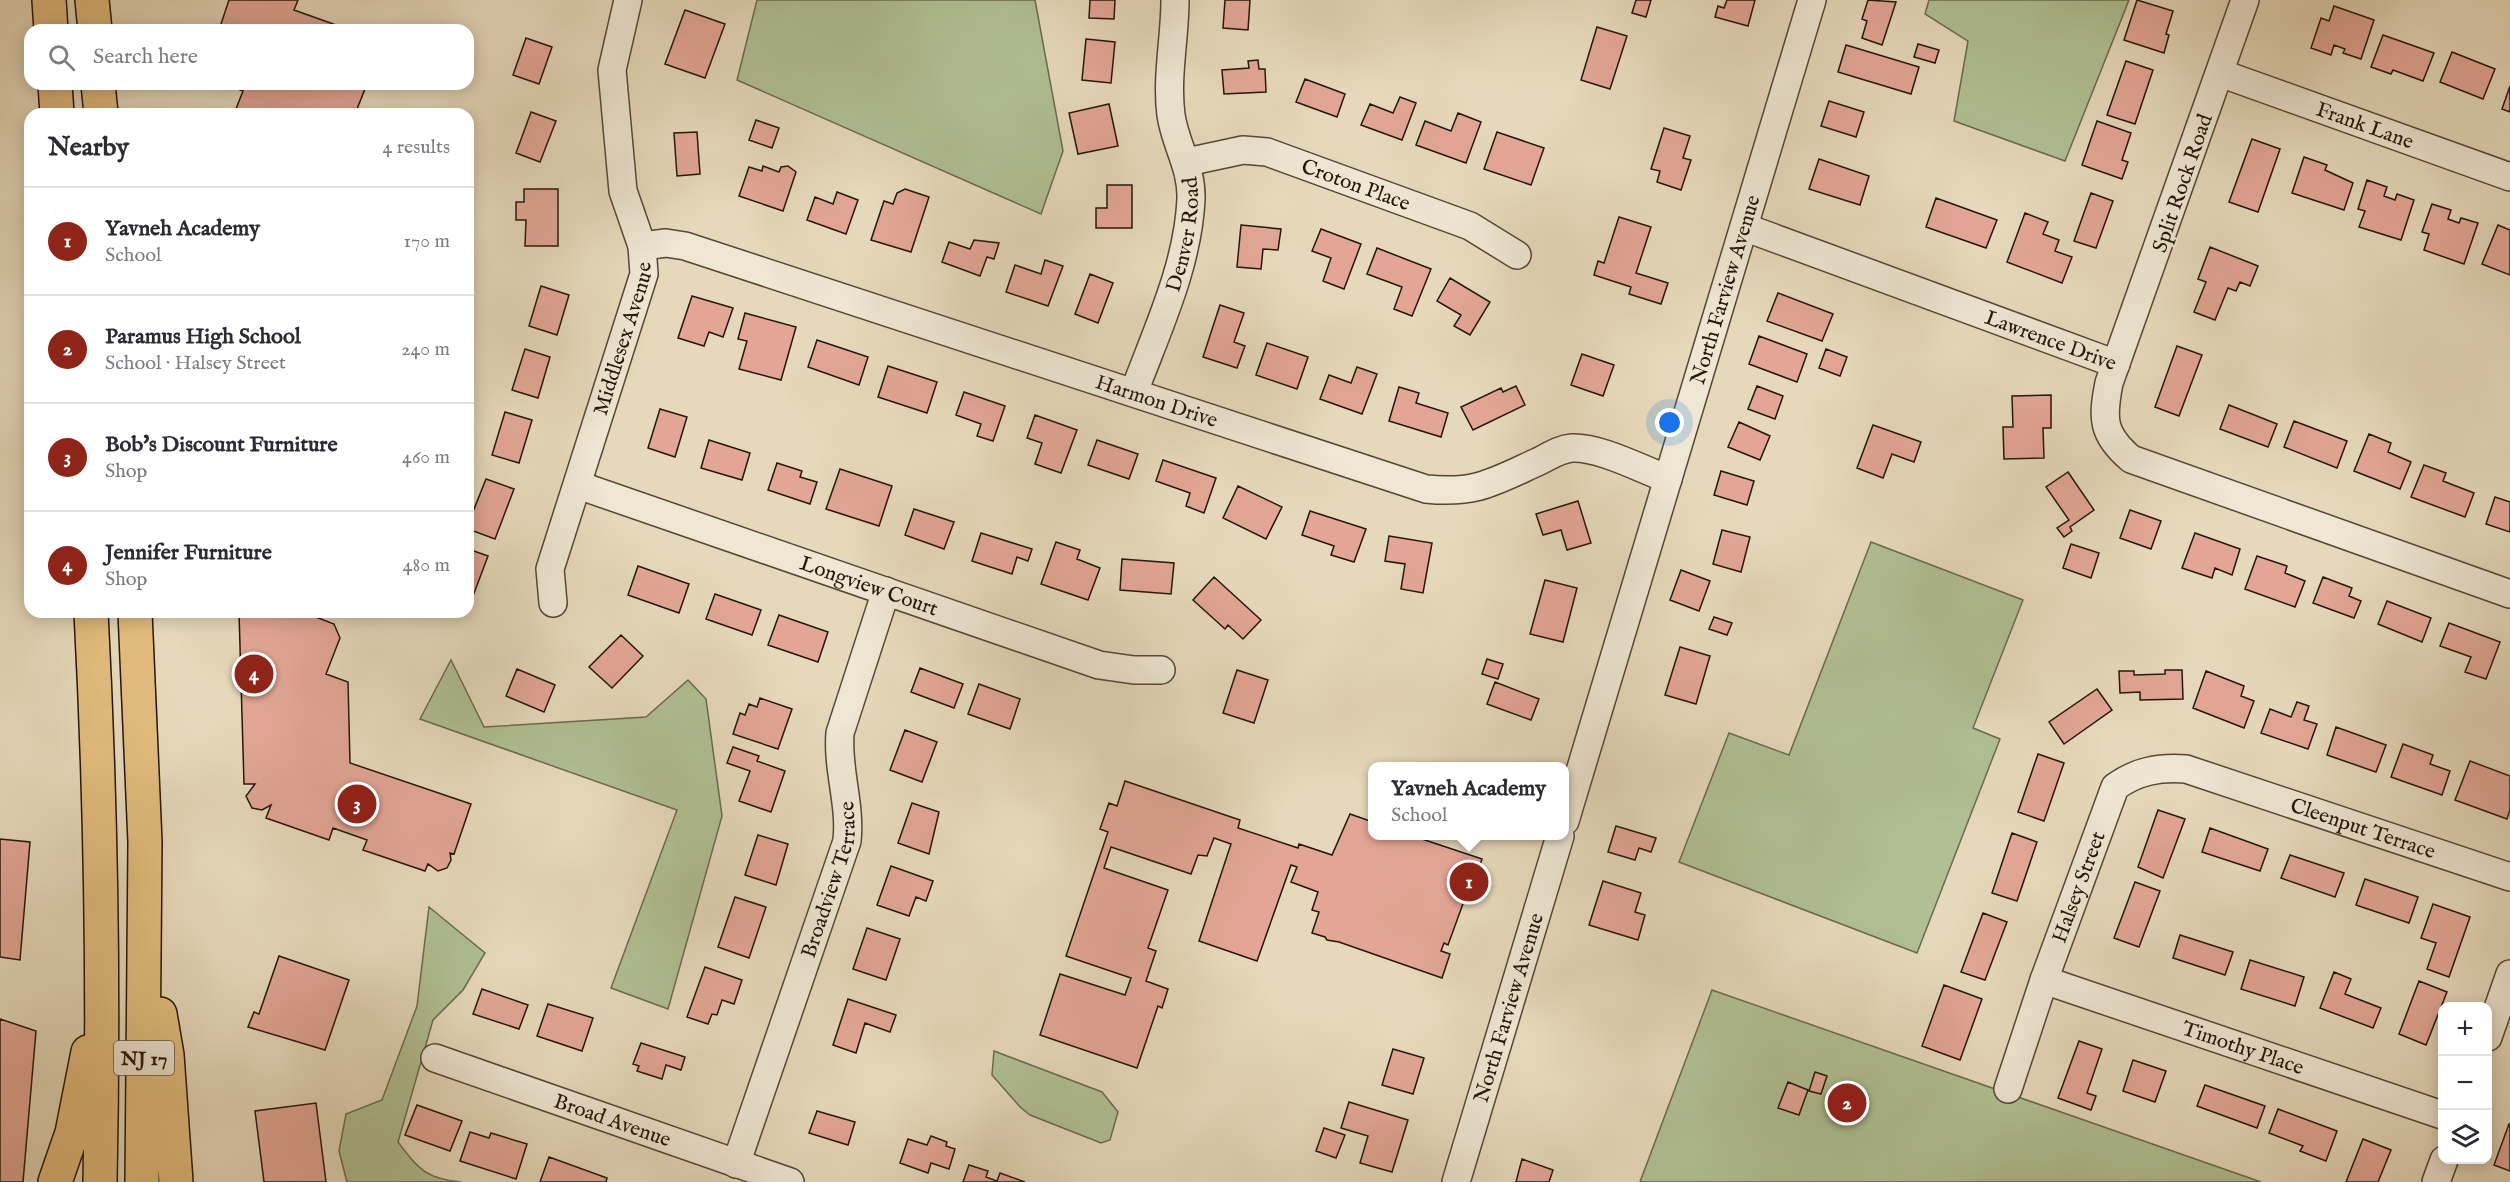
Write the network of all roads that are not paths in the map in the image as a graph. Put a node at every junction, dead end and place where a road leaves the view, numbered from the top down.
1 (49, 0) edge
2 (92, 0) edge
3 (628, 0) edge
4 (1175, 0) edge
5 (1812, 0) edge
6 (2245, 0) edge
7 (51, 24) edge
8 (94, 24) edge
9 (2220, 73) junction
10 (55, 90) edge
11 (98, 90) edge
12 (57, 108) edge
13 (100, 108) edge
14 (1187, 162) junction
15 (2510, 177) edge
16 (1744, 227) junction
17 (642, 246) junction
18 (1517, 255) dead end
19 (2116, 364) junction
20 (1134, 392) junction
21 (1668, 480) junction
22 (578, 485) junction
23 (886, 591) junction
24 (2510, 594) edge
25 (553, 603) dead end
26 (92, 618) edge
27 (135, 618) edge
28 (1161, 670) dead end
29 (2217, 780) joint
30 (1569, 807) edge
31 (1559, 840) edge
32 (2510, 877) edge
33 (144, 934) junction
34 (2510, 974) edge
35 (102, 980) junction
36 (2044, 980) junction
37 (2492, 1023) edge
38 (435, 1059) dead end
39 (2008, 1089) dead end
40 (2438, 1114) edge
41 (736, 1164) junction
42 (2443, 1164) edge
43 (55, 1182) edge
44 (100, 1182) edge
45 (142, 1182) edge
46 (176, 1182) edge
47 (790, 1182) edge
48 (1456, 1182) edge
49 (2436, 1182) edge

1 - 7 highway
2 - 8 highway
3 - 17 street, Middlesex Avenue
4 - 14 street, Denver Road
5 - 16 street, North Farview Avenue
6 - 9 street, Split Rock Road
9 - 15 street, Frank Lane
9 - 19 street, Split Rock Road
10 - 12 highway
11 - 13 highway
14 - 18 street, Croton Place
14 - 20 street, Denver Road
16 - 19 street, Lawrence Drive
16 - 21 street, North Farview Avenue
17 - 20 street, Harmon Drive
17 - 22 street, Middlesex Avenue
19 - 24 street, Lawrence Drive
20 - 21 street, Harmon Drive
21 - 30 street, North Farview Avenue
22 - 23 street, Longview Court
22 - 25 street, Middlesex Avenue
23 - 28 street, Longview Court
23 - 41 street, Broadview Terrace
26 - 35 highway, NJ 17
27 - 33 highway, NJ 17
29 - 32 street, Cleenput Terrace
29 - 36 street, Halsey Street
31 - 48 street, North Farview Avenue
33 - 45 highway, NJ 17
33 - 46 highway
34 - 37 street
35 - 43 highway
35 - 44 highway, NJ 17
36 - 39 street, Halsey Street
36 - 40 street, Timothy Place
38 - 41 street, Broad Avenue
41 - 47 street, Broad Avenue
42 - 49 street

